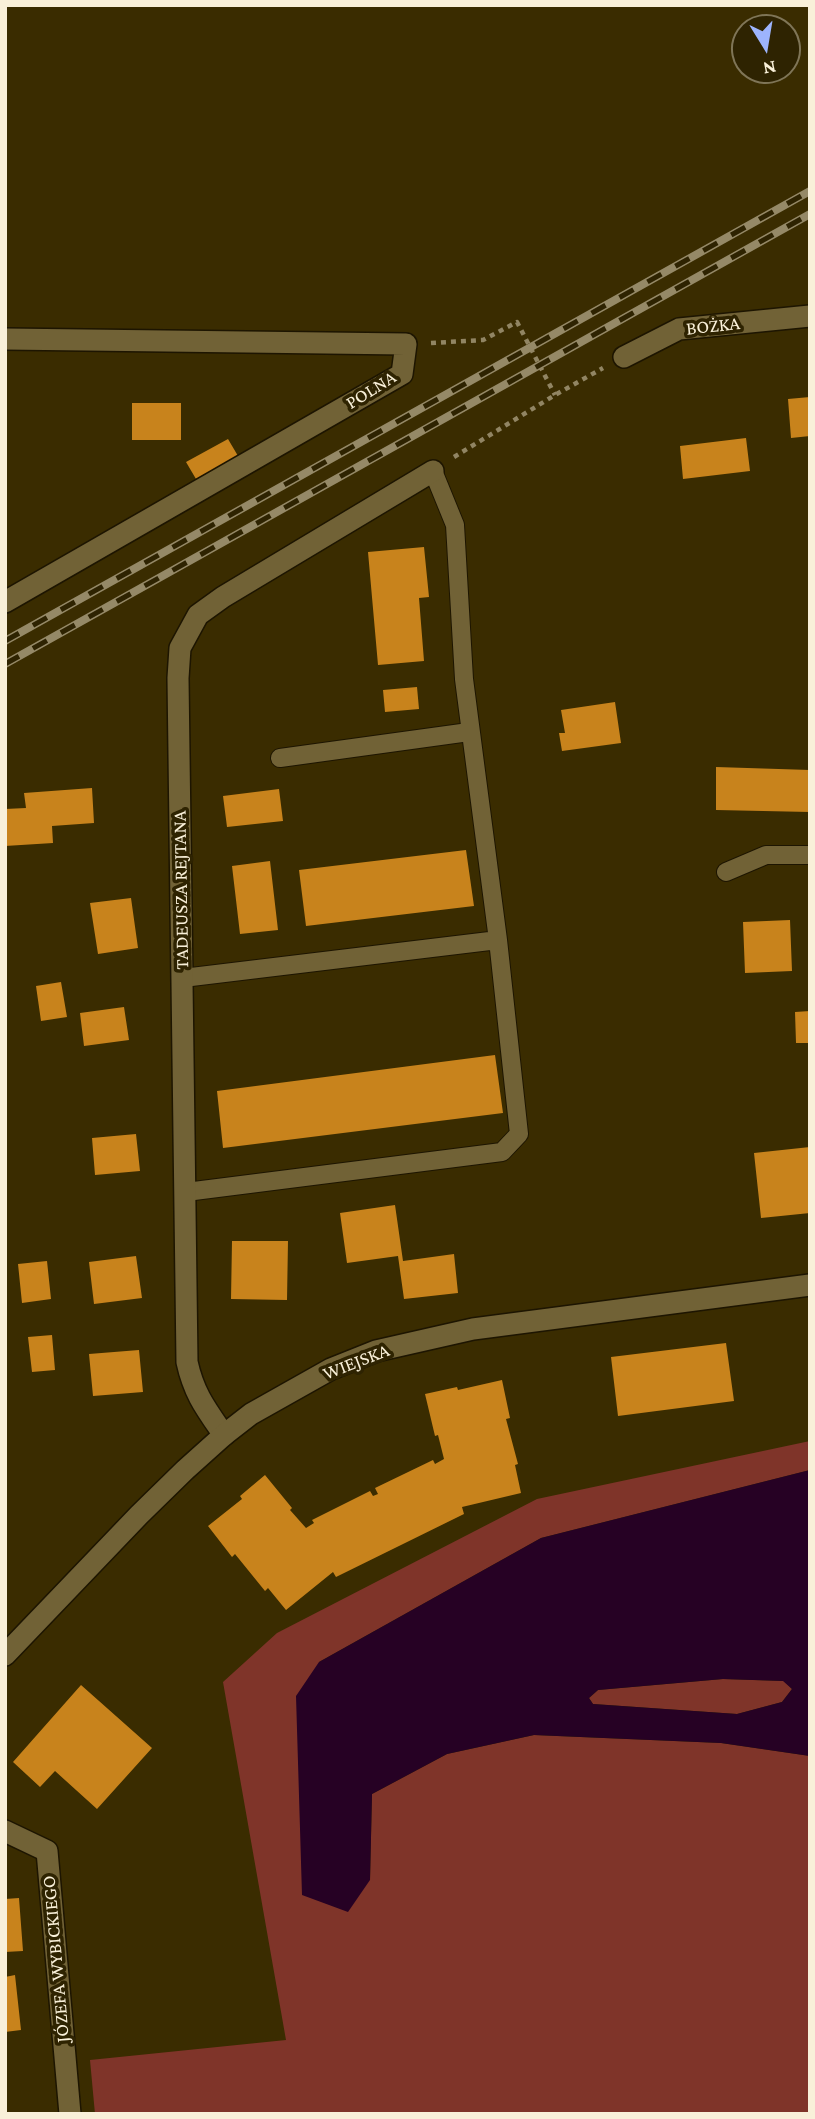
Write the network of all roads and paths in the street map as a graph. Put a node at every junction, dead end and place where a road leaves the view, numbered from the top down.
1 (810, 316) edge
2 (5, 339) edge
3 (406, 344) junction
4 (624, 357) joint
5 (555, 395) junction
6 (433, 471) junction
7 (5, 602) edge
8 (469, 732) junction
9 (280, 758) dead end
10 (810, 855) edge
11 (726, 872) dead end
12 (498, 940) junction
13 (183, 978) junction
14 (186, 1192) junction
15 (810, 1284) edge
16 (224, 1435) junction
17 (5, 1654) edge
18 (5, 1831) edge
19 (71, 2114) edge

1 - 4 street, BOŻKA
2 - 3 street, POLNA
3 - 5 path
3 - 7 street, POLNA
4 - 5 path
5 - 6 path
6 - 8 lane
6 - 13 street, TADEUSZA REJTANA
8 - 9 lane
8 - 12 lane
10 - 11 lane
12 - 13 lane
12 - 14 lane
13 - 14 street, TADEUSZA REJTANA
14 - 16 street, TADEUSZA REJTANA
15 - 16 street, WIEJSKA
16 - 17 street, WIEJSKA
18 - 19 street, JÓZEFA WYBICKIEGO

